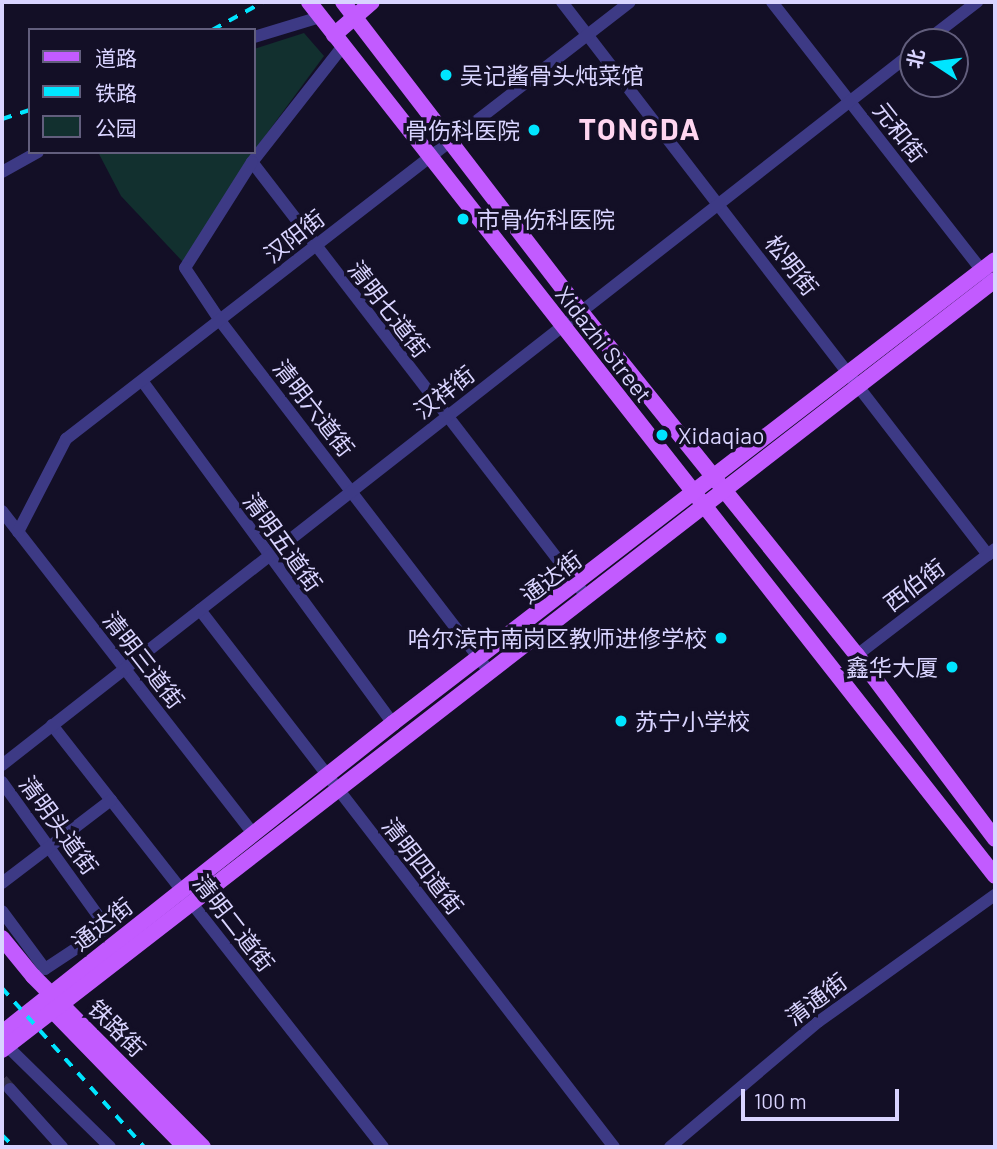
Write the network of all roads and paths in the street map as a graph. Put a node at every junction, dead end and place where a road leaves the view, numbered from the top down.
1 (344, 2) edge
2 (372, 2) edge
3 (562, 2) edge
4 (631, 2) edge
5 (772, 2) edge
6 (977, 2) edge
7 (313, 8) edge
8 (356, 18) junction
9 (943, 28) edge
10 (588, 35) junction
11 (256, 36) edge
12 (339, 41) junction
13 (899, 63) edge
14 (850, 101) junction
15 (449, 143) junction
16 (34, 154) edge
17 (429, 159) junction
18 (252, 162) junction
19 (2, 172) edge
20 (718, 204) junction
21 (314, 246) junction
22 (992, 276) edge
23 (580, 312) junction
24 (221, 322) junction
25 (562, 327) junction
26 (854, 381) junction
27 (143, 382) junction
28 (447, 416) junction
29 (719, 487) junction
30 (352, 491) junction
31 (698, 503) junction
32 (2, 511) edge
33 (18, 532) junction
34 (992, 552) edge
35 (267, 557) junction
36 (582, 591) junction
37 (200, 610) junction
38 (857, 655) junction
39 (485, 665) junction
40 (124, 669) junction
41 (393, 723) junction
42 (52, 725) junction
43 (2, 765) edge
44 (2, 782) edge
45 (332, 782) junction
46 (111, 800) junction
47 (253, 834) junction
48 (995, 838) edge
49 (49, 847) junction
50 (995, 876) edge
51 (2, 883) edge
52 (995, 895) edge
53 (186, 897) junction
54 (2, 911) edge
55 (2, 938) edge
56 (2, 953) edge
57 (3, 1043) edge
58 (10, 1089) tunnel mouth
59 (62, 1147) edge
60 (110, 1147) edge
61 (185, 1147) edge
62 (203, 1147) edge
63 (383, 1147) edge
64 (614, 1147) edge
65 (670, 1147) edge

1 - 7 main road
1 - 8 main road, Xidazhi Street
2 - 8 main road
3 - 10 street, 松明街
4 - 10 street, 汉阳街
5 - 14 street, 元和街
6 - 9 street
7 - 11 street
7 - 12 main road, Xidazhi Street
8 - 12 main road
8 - 15 main road, Xidazhi Street
10 - 15 street, 汉阳街
10 - 20 street, 松明街
12 - 17 main road, Xidazhi Street
12 - 18 street
13 - 14 street, 汉祥街
14 - 20 street, 汉祥街
14 - 22 street, 元和街
15 - 17 street, 汉阳街
15 - 23 main road, Xidazhi Street
16 - 19 street
17 - 21 street, 汉阳街
17 - 25 main road, Xidazhi Street
18 - 21 street, 清明七道街
18 - 24 street, 清明六道街
20 - 23 street, 汉祥街
20 - 26 street, 松明街
21 - 24 street, 汉阳街
21 - 28 street, 清明七道街
22 - 26 main road, 通达街
23 - 25 street, 汉祥街
23 - 29 main road, Xidazhi Street
24 - 27 street, 汉阳街
24 - 30 street, 清明六道街
25 - 28 street, 汉祥街
25 - 31 main road, Xidazhi Street
26 - 29 main road, 通达街
26 - 34 street, 松明街
27 - 33 street, 汉阳街
27 - 35 street, 清明五道街
28 - 30 street, 汉祥街
28 - 36 street, 清明七道街
29 - 31 main road, 通达街
29 - 38 main road, Xidazhi Street
30 - 35 street, 汉祥街
30 - 39 street, 清明六道街
31 - 36 main road, 通达街
31 - 50 main road, Xidazhi Street
32 - 33 street, 清明三道街
33 - 40 street, 清明三道街
34 - 38 street, 西伯街
35 - 37 street, 汉祥街
35 - 41 street, 清明五道街
36 - 39 main road, 通达街
37 - 40 street, 汉祥街
37 - 45 street, 清明四道街
38 - 48 main road, Xidazhi Street
39 - 41 main road, 通达街
39 - 45 main road, 通达街
40 - 42 street, 汉祥街
40 - 47 street, 清明三道街
41 - 45 main road, 通达街
42 - 43 street, 汉祥街
42 - 46 street, 清明二道街
44 - 49 street, 清明头道街
45 - 47 main road, 通达街
45 - 53 main road, 通达街
45 - 64 street, 清明四道街
46 - 49 street
46 - 53 street, 清明二道街
47 - 53 main road, 通达街
49 - 51 street
49 - 54 street, 清明头道街
52 - 65 street, 清通街
53 - 57 main road, 通达街
53 - 63 street, 清明二道街
55 - 62 main road, 铁路街
56 - 61 main road, 铁路街
57 - 60 street
58 - 59 street

